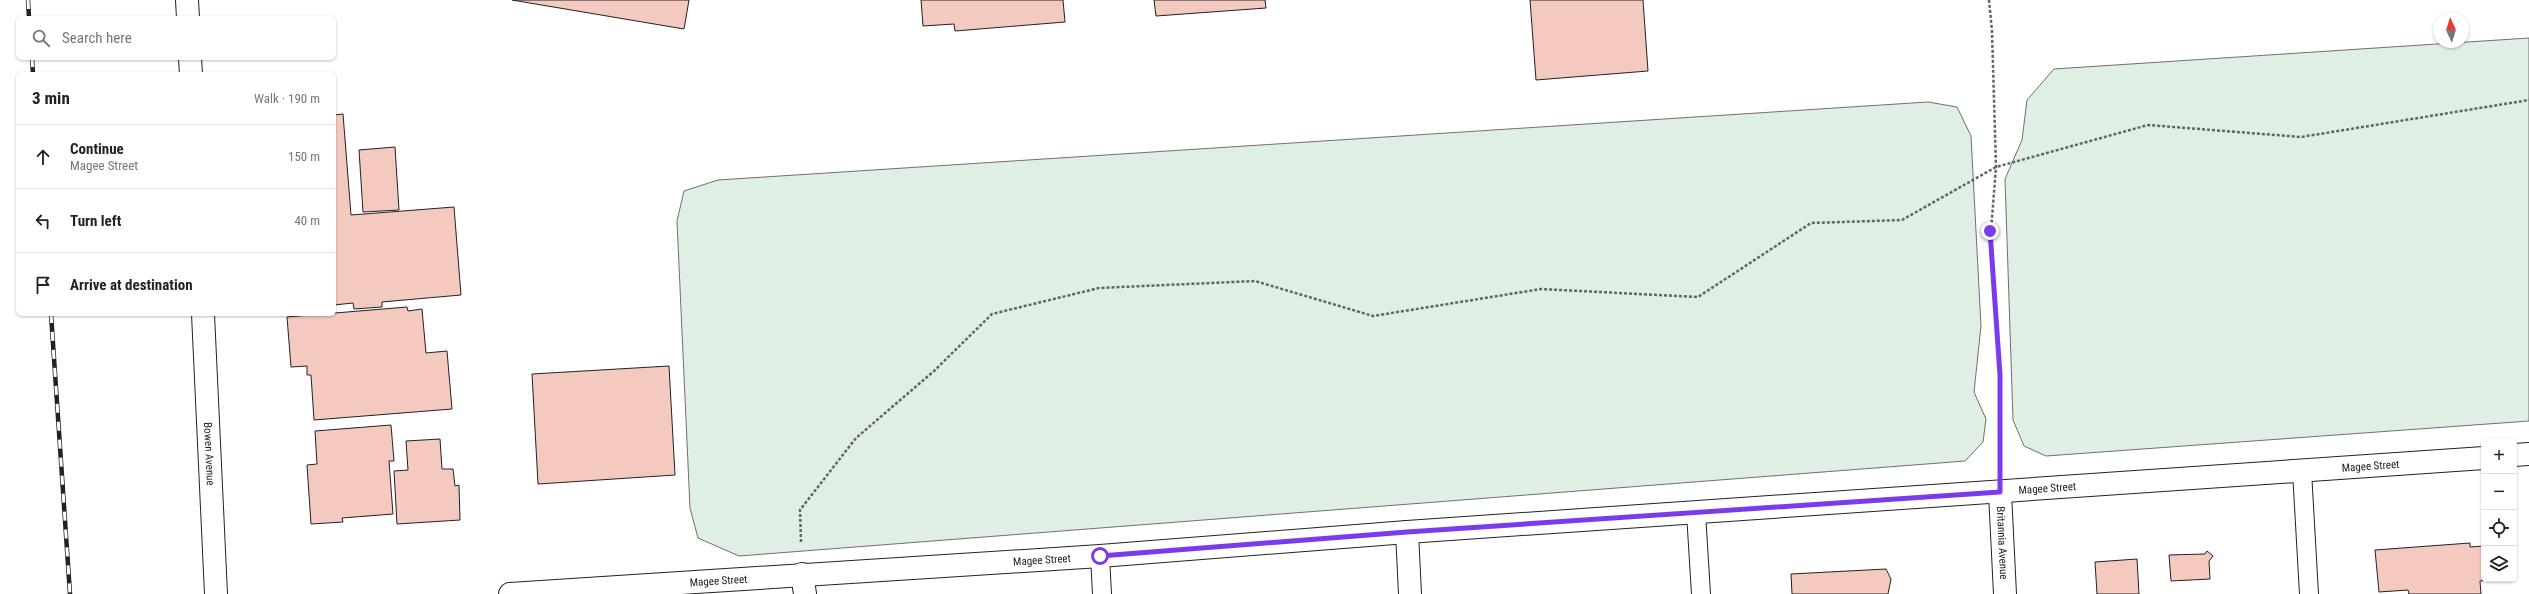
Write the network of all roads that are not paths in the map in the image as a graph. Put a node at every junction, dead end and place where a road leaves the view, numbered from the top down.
1 (187, 0) edge
2 (188, 16) edge
3 (190, 60) edge
4 (191, 72) edge
5 (203, 316) edge
6 (2529, 454) edge
7 (2517, 455) edge
8 (2481, 458) edge
9 (2302, 471) junction
10 (2000, 492) junction
11 (1696, 513) junction
12 (1407, 532) junction
13 (1100, 556) junction
14 (804, 584) edge
15 (216, 594) edge
16 (510, 594) edge
17 (1102, 594) edge
18 (1410, 594) edge
19 (1701, 594) edge
20 (2005, 594) edge
21 (2309, 594) edge

1 - 2 street
3 - 4 street
5 - 15 street, Bowen Avenue
6 - 7 street
8 - 9 street, Magee Street
9 - 10 street, Magee Street
9 - 21 lane
10 - 11 street, Magee Street
10 - 20 street, Britannia Avenue
11 - 12 street, Magee Street
11 - 19 lane
12 - 13 street, Magee Street
12 - 18 street
13 - 14 street, Magee Street
13 - 17 lane
14 - 16 street, Magee Street

